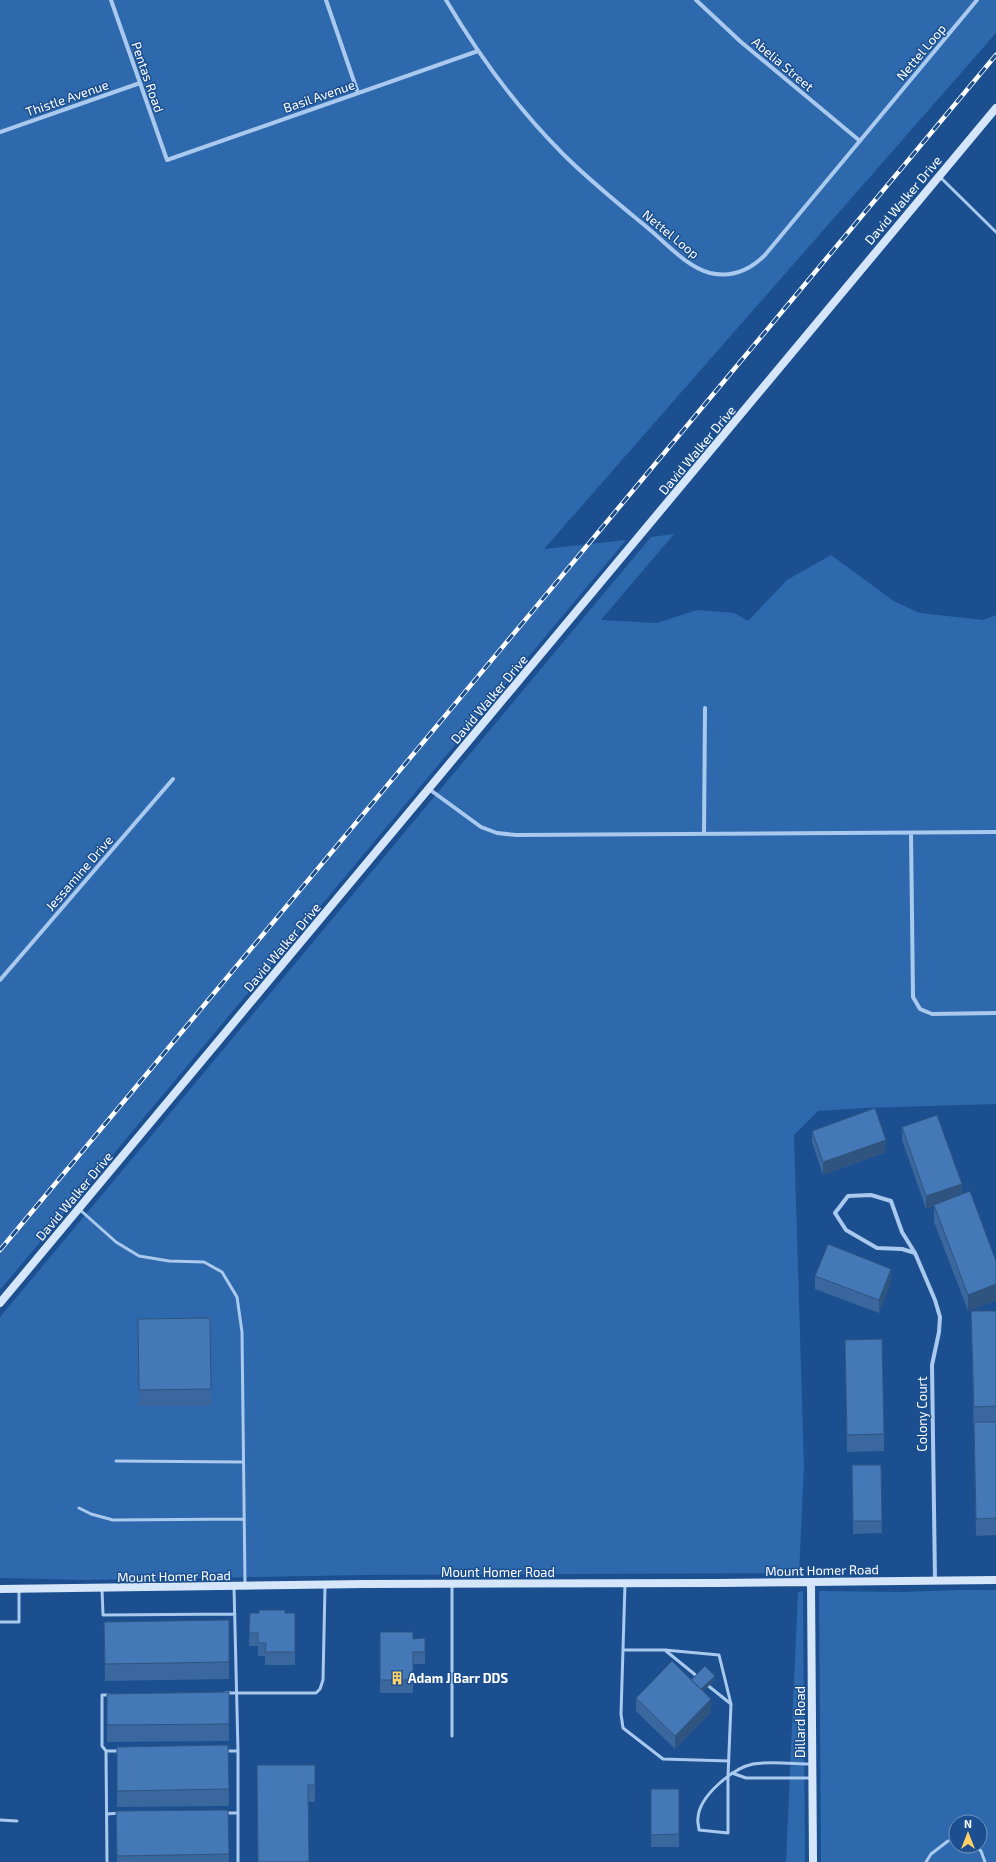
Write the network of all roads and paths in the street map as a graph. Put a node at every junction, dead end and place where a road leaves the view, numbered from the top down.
1 (111, 0) edge
2 (326, 0) edge
3 (446, 0) edge
4 (696, 0) edge
5 (977, 0) edge
6 (478, 51) junction
7 (140, 83) junction
8 (358, 93) junction
9 (996, 108) edge
10 (0, 132) edge
11 (860, 141) junction
12 (167, 160) joint
13 (939, 176) junction
14 (996, 232) edge
15 (705, 708) dead end
16 (173, 779) dead end
17 (429, 789) junction
18 (996, 832) edge
19 (911, 833) junction
20 (704, 834) junction
21 (0, 980) edge
22 (996, 1013) edge
23 (79, 1209) junction
24 (915, 1252) junction
25 (0, 1304) edge
26 (116, 1461) dead end
27 (243, 1462) junction
28 (79, 1508) dead end
29 (244, 1520) junction
30 (996, 1580) edge
31 (935, 1581) junction
32 (811, 1582) junction
33 (452, 1584) junction
34 (625, 1584) junction
35 (325, 1585) junction
36 (234, 1587) junction
37 (245, 1587) junction
38 (0, 1589) edge
39 (19, 1589) junction
40 (102, 1589) junction
41 (235, 1614) junction
42 (0, 1622) edge
43 (624, 1650) junction
44 (665, 1650) junction
45 (221, 1693) edge
46 (236, 1693) junction
47 (118, 1695) edge
48 (731, 1704) junction
49 (452, 1736) dead end
50 (106, 1751) junction
51 (129, 1751) edge
52 (222, 1751) edge
53 (238, 1751) junction
54 (728, 1761) junction
55 (812, 1764) junction
56 (732, 1773) junction
57 (728, 1776) junction
58 (812, 1778) junction
59 (222, 1813) edge
60 (238, 1813) junction
61 (107, 1814) junction
62 (123, 1814) edge
63 (0, 1820) edge
64 (17, 1821) dead end
65 (948, 1841) dead end
66 (107, 1862) edge
67 (238, 1862) edge
68 (813, 1862) edge
69 (926, 1862) edge

1 - 7 street, Pentas Road
2 - 8 street
3 - 6 street, Nettel Loop
4 - 11 street, Abelia Street
5 - 11 street, Nettel Loop
6 - 8 street, Basil Avenue
6 - 11 street, Nettel Loop
7 - 10 street, Thistle Avenue
7 - 12 street, Pentas Road
8 - 12 street, Basil Avenue
9 - 13 street, David Walker Drive
13 - 14 lane
13 - 17 street, David Walker Drive
15 - 20 street
16 - 21 street, Jessamine Drive
17 - 20 street
17 - 23 street, David Walker Drive
18 - 19 street
19 - 20 street
19 - 22 street
23 - 25 street, David Walker Drive
23 - 27 lane
24 - 24 street, Colony Court
24 - 31 street, Colony Court
26 - 27 lane
27 - 29 lane
28 - 29 lane
29 - 37 lane
30 - 31 street, Mount Homer Road
31 - 32 street, Mount Homer Road
32 - 34 street, Mount Homer Road
32 - 55 street, Dillard Road
33 - 34 street, Mount Homer Road
33 - 35 street, Mount Homer Road
33 - 49 lane
34 - 43 lane
35 - 37 street, Mount Homer Road
35 - 46 lane
36 - 37 street, Mount Homer Road
36 - 40 street, Mount Homer Road
36 - 41 lane
38 - 39 street, Mount Homer Road
39 - 40 street, Mount Homer Road
39 - 42 lane
40 - 41 lane
41 - 46 lane
43 - 44 lane
43 - 54 lane
44 - 48 lane
44 - 48 lane
45 - 46 lane
46 - 53 lane
47 - 50 lane
48 - 54 lane
50 - 51 lane
50 - 61 lane
52 - 53 lane
53 - 60 lane
54 - 57 lane
55 - 56 lane
55 - 58 street, Dillard Road
56 - 57 lane
56 - 58 lane
57 - 57 lane
58 - 68 street, Dillard Road
59 - 60 lane
60 - 67 lane
61 - 62 lane
61 - 66 lane
63 - 64 lane
65 - 69 lane

